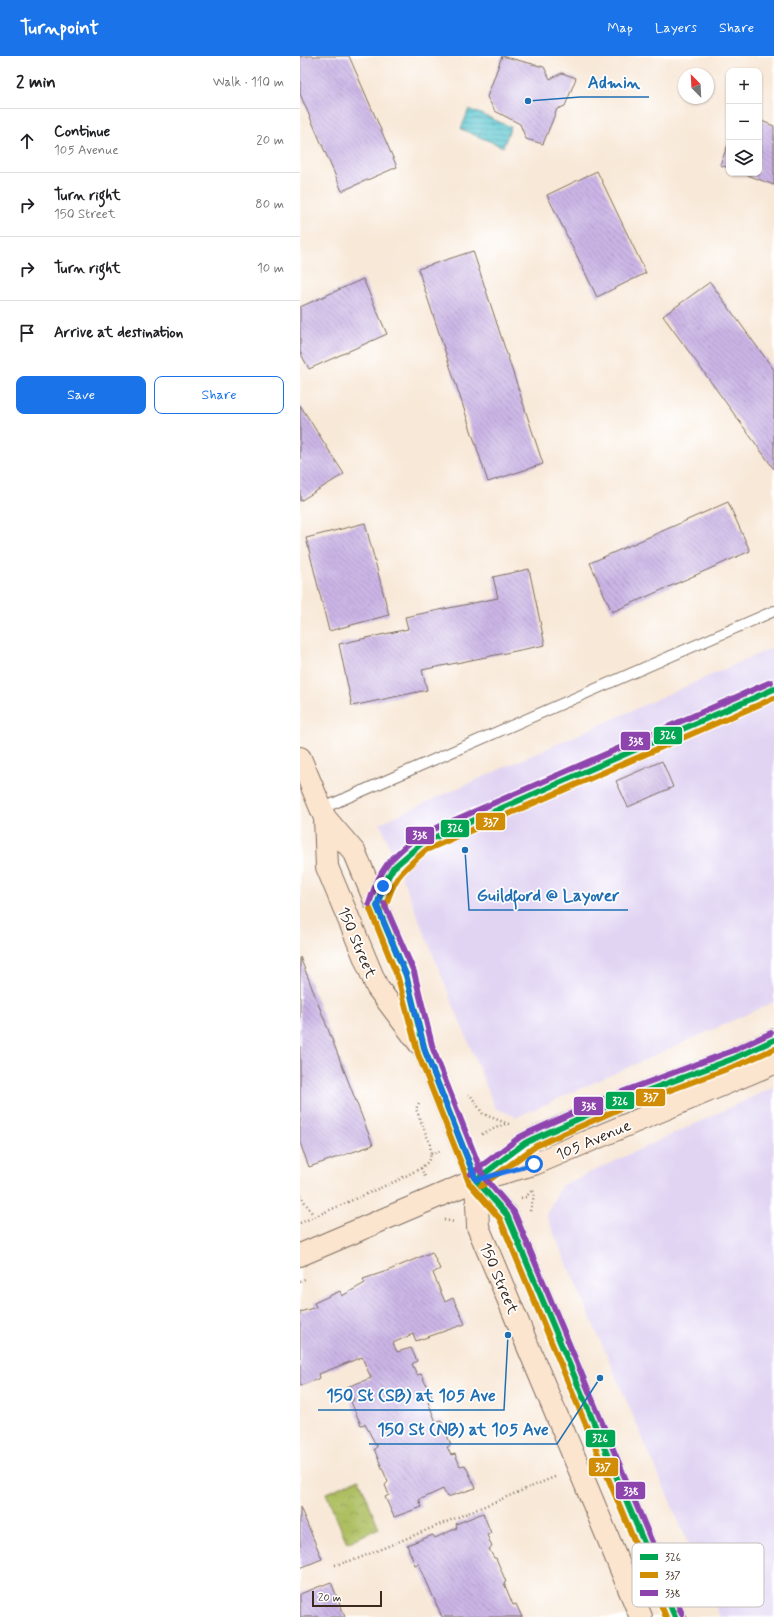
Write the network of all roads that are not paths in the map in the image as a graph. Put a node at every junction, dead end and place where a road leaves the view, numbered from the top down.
1 (774, 610) edge
2 (774, 689) edge
3 (300, 758) edge
4 (323, 814) junction
5 (377, 906) junction
6 (774, 1040) edge
7 (425, 1051) junction
8 (774, 1063) edge
9 (476, 1180) junction
10 (300, 1255) edge
11 (644, 1543) edge
12 (632, 1595) edge
13 (637, 1607) edge
14 (671, 1607) edge
15 (641, 1617) edge
16 (675, 1617) edge

1 - 4 lane
2 - 5 lane
3 - 4 main road, 150 Street
4 - 5 main road, 150 Street
4 - 7 main road, 150 Street
5 - 7 main road, 150 Street
6 - 9 main road, 105 Avenue
7 - 9 main road, 150 Street
8 - 9 main road, 105 Avenue
9 - 10 main road, 105 Avenue
9 - 11 main road, 150 Street
9 - 12 main road, 150 Street
13 - 15 main road, 150 Street
14 - 16 main road, 150 Street

